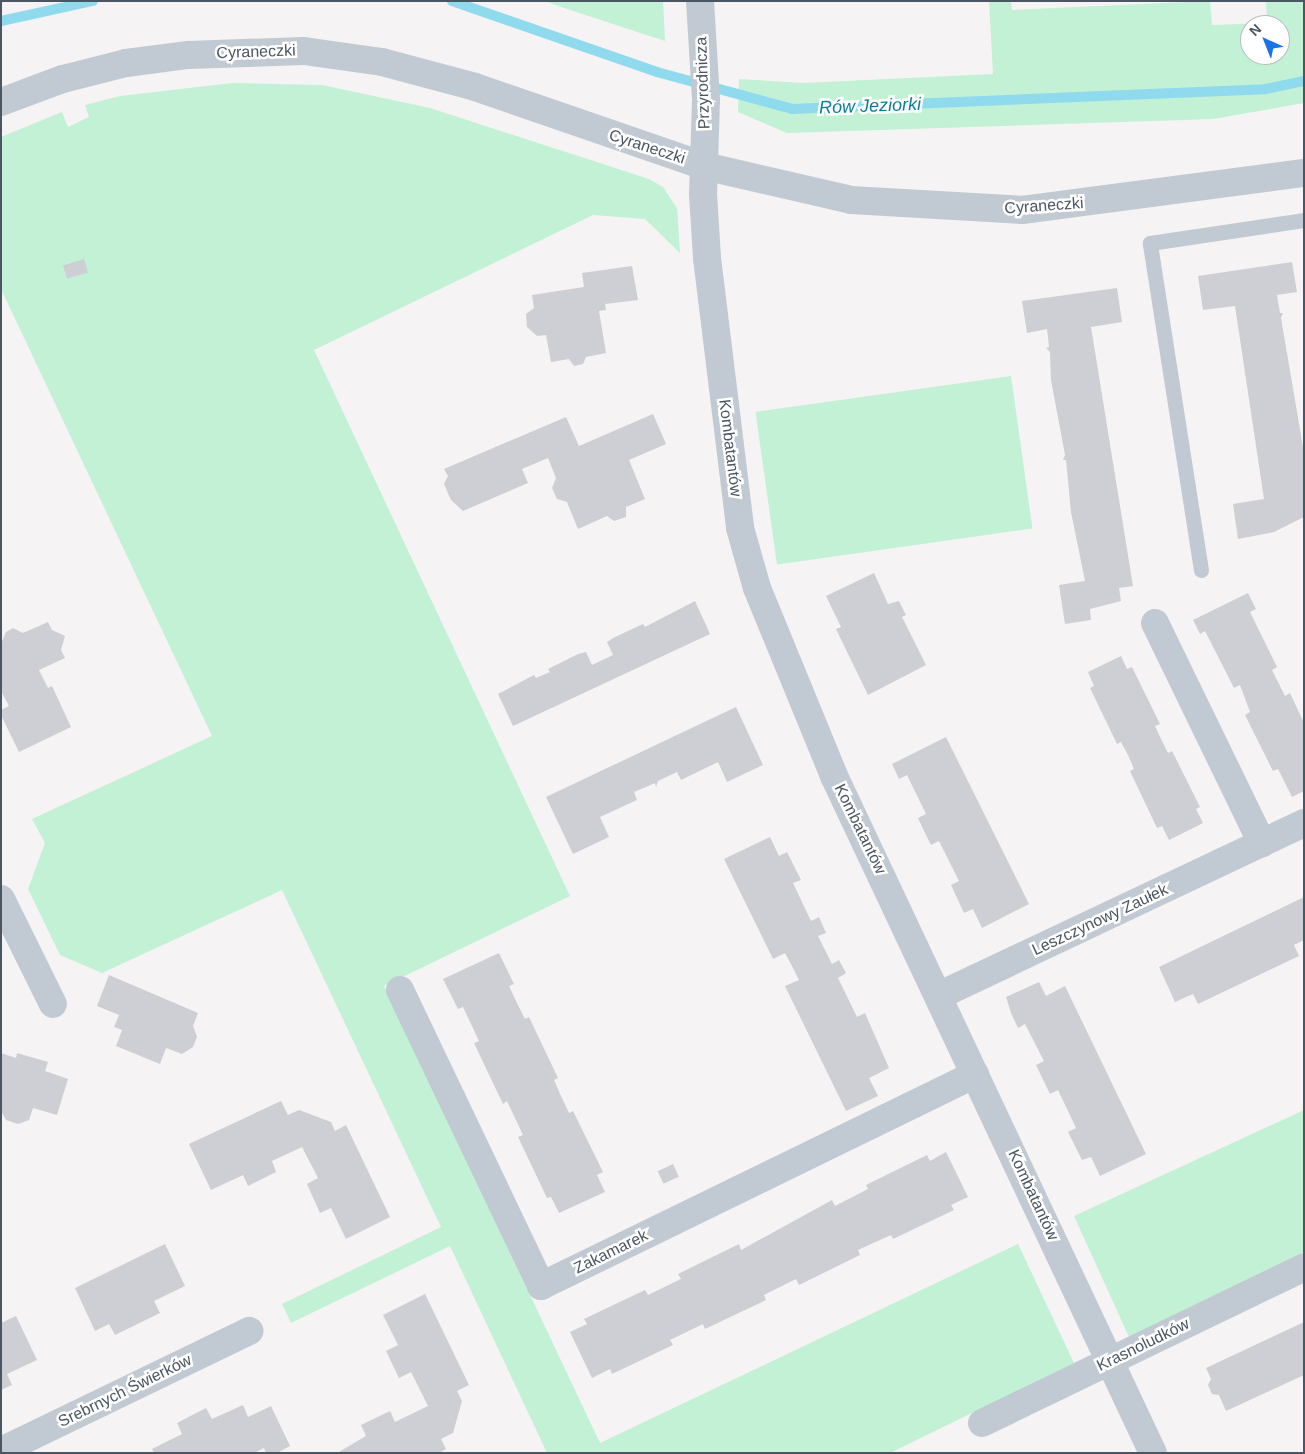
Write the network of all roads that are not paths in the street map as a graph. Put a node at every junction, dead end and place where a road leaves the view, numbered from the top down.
1 (700, 1) edge
2 (1, 102) edge
3 (704, 166) junction
4 (1304, 172) edge
5 (1304, 220) edge
6 (1201, 570) dead end
7 (1155, 623) dead end
8 (1304, 823) edge
9 (1262, 843) junction
10 (1, 899) edge
11 (400, 990) dead end
12 (938, 996) junction
13 (53, 1004) dead end
14 (975, 1074) junction
15 (1304, 1267) edge
16 (249, 1331) dead end
17 (1109, 1361) junction
18 (982, 1423) dead end
19 (1, 1450) edge
20 (1153, 1453) edge

1 - 3 street, Przyrodnicza
2 - 3 street, Cyraneczki
3 - 4 street, Cyraneczki
3 - 12 street, Kombatantów
5 - 6 lane
7 - 9 street
8 - 9 street, Leszczynowy Zaułek
9 - 12 street, Leszczynowy Zaułek
10 - 13 street
11 - 14 street, Zakamarek
12 - 14 street, Kombatantów
14 - 17 street, Kombatantów
15 - 17 street, Krasnoludków
16 - 19 street, Srebrnych Świerków
17 - 18 street, Krasnoludków
17 - 20 street, Kombatantów

